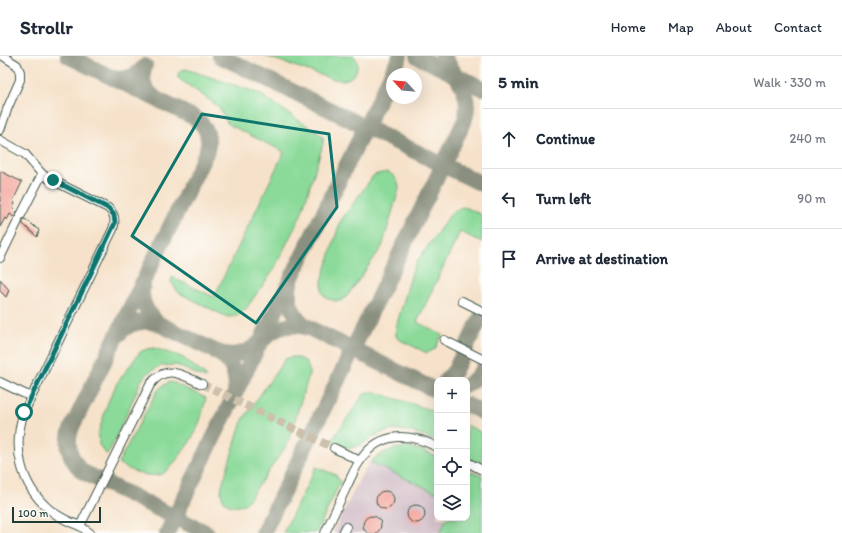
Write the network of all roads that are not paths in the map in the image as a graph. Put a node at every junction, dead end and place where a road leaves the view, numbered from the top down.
1 (3, 56) edge
2 (0, 130) edge
3 (0, 140) edge
4 (42, 174) junction
5 (0, 258) edge
6 (462, 301) dead end
7 (482, 310) edge
8 (444, 340) dead end
9 (482, 359) edge
10 (0, 382) edge
11 (202, 384) tunnel mouth
12 (31, 397) junction
13 (434, 446) edge
14 (334, 448) tunnel mouth
15 (360, 461) junction
16 (470, 464) edge
17 (482, 470) edge
18 (80, 526) junction
19 (90, 533) edge
20 (325, 533) edge

1 - 2 lane
3 - 4 lane
4 - 5 lane
4 - 12 lane
6 - 7 lane
8 - 9 lane
10 - 12 lane
11 - 18 lane
12 - 18 lane
13 - 15 lane
14 - 15 lane
15 - 20 lane
16 - 17 lane
18 - 19 lane

